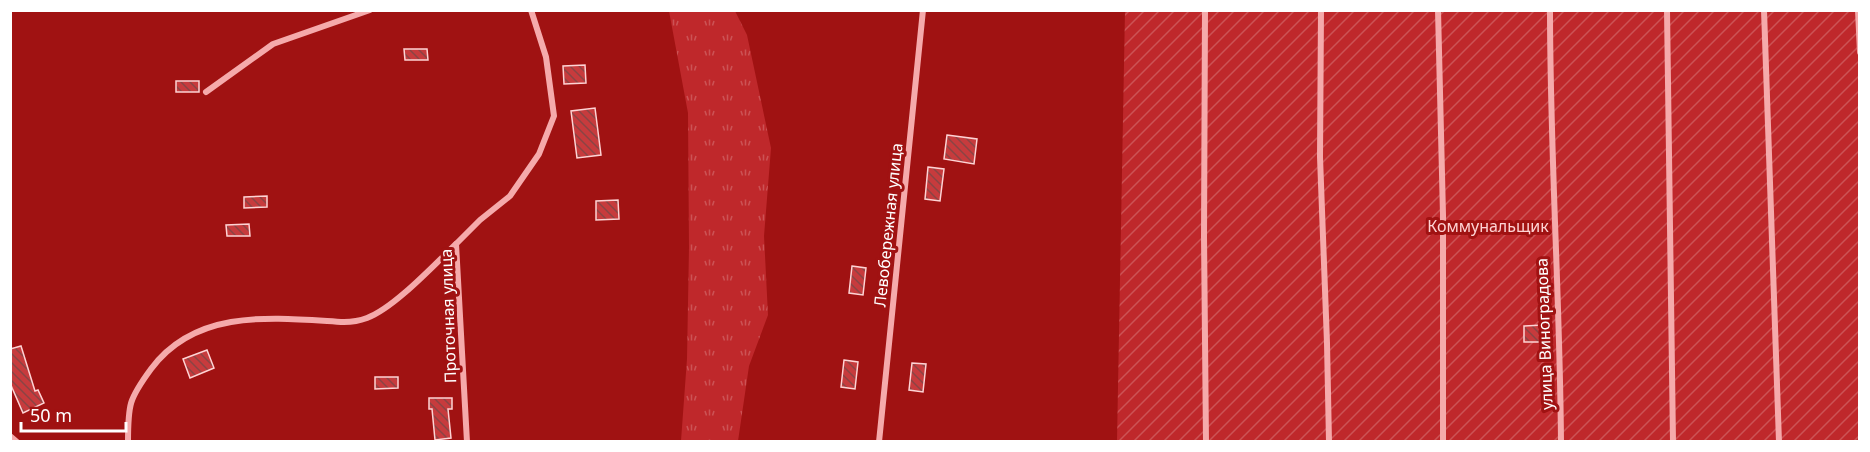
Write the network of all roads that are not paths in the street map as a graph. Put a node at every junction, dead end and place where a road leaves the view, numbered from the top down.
1 (370, 10) edge
2 (531, 10) edge
3 (923, 10) edge
4 (1204, 10) edge
5 (1321, 10) edge
6 (1438, 10) edge
7 (1550, 10) edge
8 (1667, 10) edge
9 (1764, 10) edge
10 (1858, 10) edge
11 (1860, 52) edge
12 (206, 92) dead end
13 (456, 244) junction
14 (10, 435) edge
15 (17, 441) edge
16 (128, 441) edge
17 (467, 441) edge
18 (879, 441) edge
19 (1206, 441) edge
20 (1329, 441) edge
21 (1443, 441) edge
22 (1561, 441) edge
23 (1673, 441) edge
24 (1779, 441) edge

1 - 12 street
2 - 13 street, Проточная улица
3 - 18 street, Левобережная улица
4 - 19 street
5 - 20 street
6 - 21 street
7 - 22 street, улица Виноградова
8 - 23 street
9 - 24 street
10 - 11 street
13 - 16 street
13 - 17 street, Проточная улица
14 - 15 street

